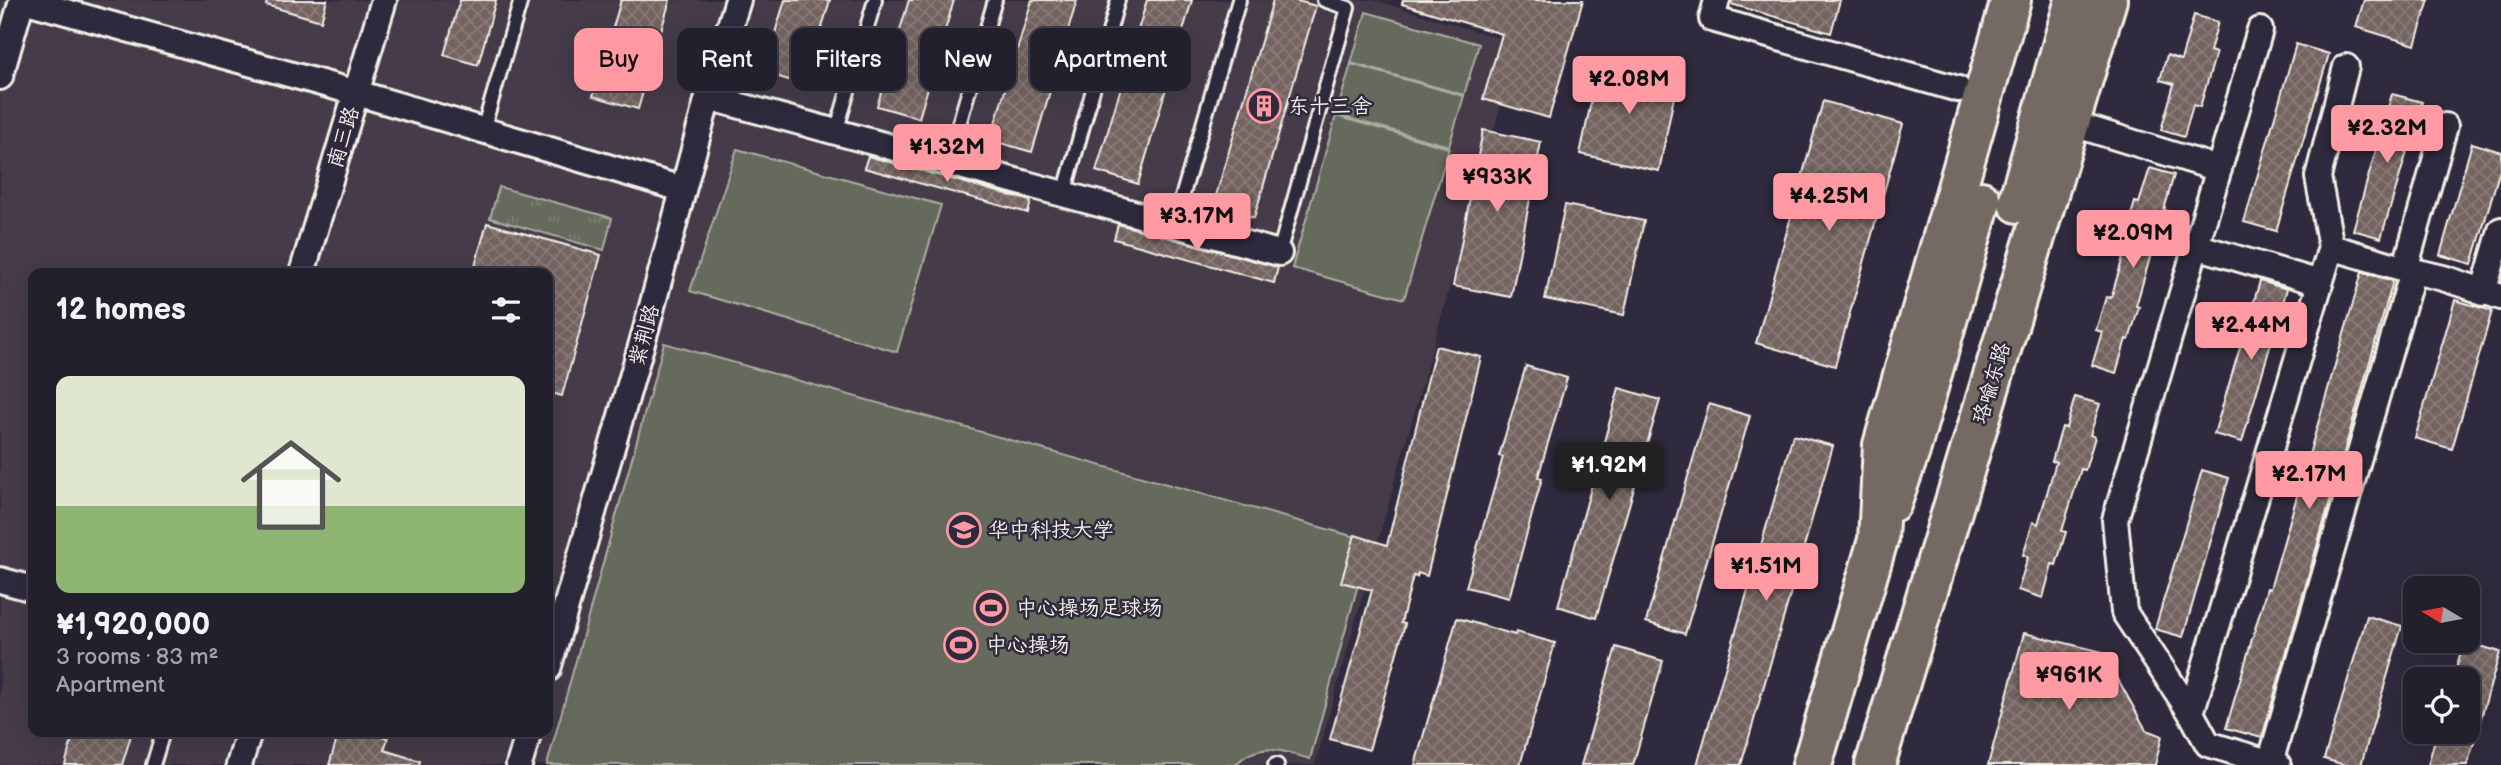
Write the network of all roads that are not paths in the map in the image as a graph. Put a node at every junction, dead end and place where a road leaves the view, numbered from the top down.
1 (22, 0) edge
2 (384, 0) edge
3 (521, 0) edge
4 (738, 0) edge
5 (875, 0) edge
6 (995, 0) edge
7 (1118, 0) edge
8 (1239, 0) edge
9 (1324, 0) edge
10 (1717, 0) edge
11 (2011, 0) edge
12 (2038, 0) edge
13 (2075, 0) edge
14 (2107, 0) edge
15 (2260, 30) dead end
16 (2346, 67) dead end
17 (0, 77) edge
18 (1958, 89) dead end
19 (357, 93) junction
20 (708, 96) junction
21 (2070, 123) junction
22 (2445, 126) dead end
23 (483, 130) junction
24 (836, 132) junction
25 (948, 162) junction
26 (2219, 169) junction
27 (682, 189) junction
28 (1064, 194) junction
29 (1174, 225) junction
30 (2501, 230) edge
31 (2196, 246) junction
32 (2331, 247) junction
33 (1279, 253) joint
34 (304, 268) edge
35 (2409, 270) junction
36 (2320, 283) junction
37 (2492, 295) edge
38 (1940, 415) junction
39 (1878, 540) junction
40 (1937, 559) junction
41 (0, 580) edge
42 (28, 588) edge
43 (553, 651) edge
44 (2191, 713) junction
45 (161, 737) edge
46 (247, 737) edge
47 (528, 737) edge
48 (2274, 764) edge
49 (153, 765) edge
50 (239, 765) edge
51 (519, 765) edge
52 (1812, 765) edge
53 (1875, 765) edge

1 - 17 street
1 - 19 street
2 - 19 street, 南三路
3 - 23 lane
4 - 20 street, 紫荆路
5 - 24 lane
6 - 25 lane
7 - 28 lane
8 - 29 lane
9 - 33 lane
10 - 18 street
11 - 39 highway
12 - 38 highway
13 - 38 highway
14 - 21 highway, 珞喻东路
15 - 26 street
16 - 32 street
19 - 23 street
19 - 34 street, 南三路
20 - 24 street
20 - 27 street, 紫荆路
21 - 26 street
21 - 40 highway, 珞喻东路
22 - 35 street
23 - 27 street
24 - 25 street
25 - 28 street
26 - 31 street
27 - 43 street, 紫荆路
28 - 29 street
29 - 33 street
30 - 37 street
31 - 36 street
31 - 44 street
32 - 35 street
32 - 36 street
35 - 37 street
35 - 48 street
36 - 44 street
38 - 39 highway
38 - 40 highway
39 - 52 highway
40 - 53 highway, 珞喻东路
41 - 42 street
44 - 48 street
45 - 49 lane
46 - 50 street
47 - 51 street

